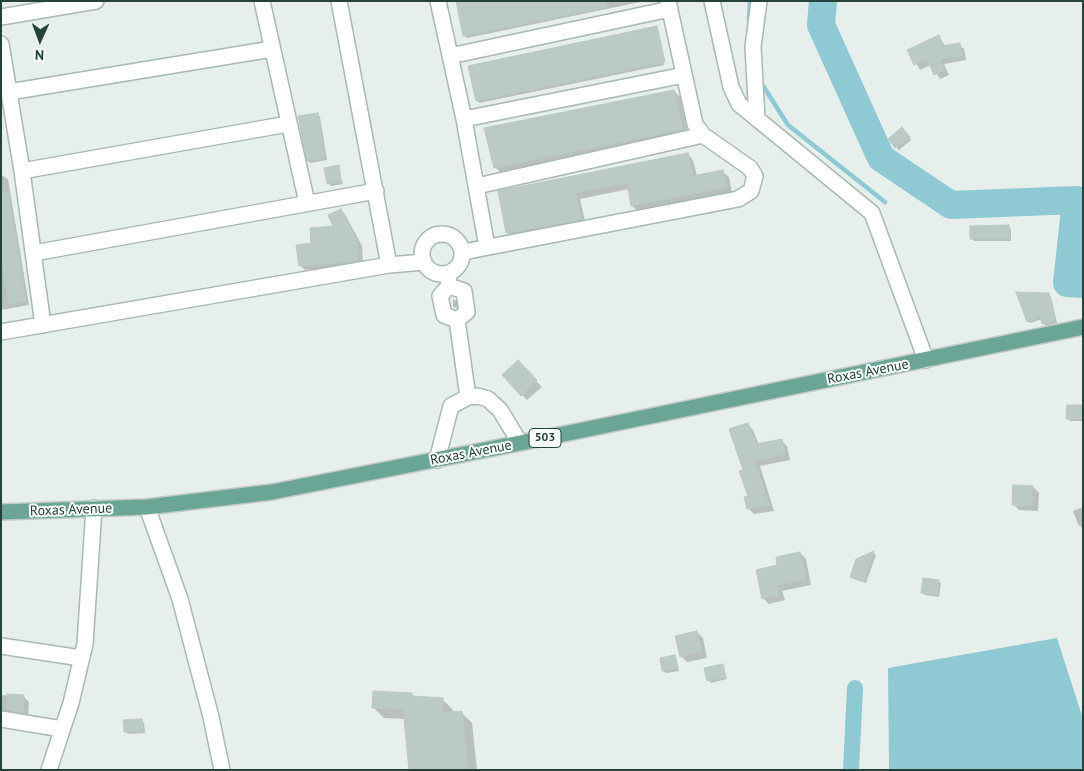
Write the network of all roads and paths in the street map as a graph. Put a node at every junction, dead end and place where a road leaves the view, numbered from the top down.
1 (96, 1) edge
2 (262, 1) edge
3 (339, 1) edge
4 (438, 1) edge
5 (712, 1) edge
6 (759, 1) edge
7 (669, 5) edge
8 (1, 17) edge
9 (1, 44) edge
10 (272, 49) junction
11 (450, 56) junction
12 (684, 75) junction
13 (9, 92) junction
14 (464, 119) junction
15 (757, 119) junction
16 (288, 124) junction
17 (703, 134) junction
18 (22, 171) junction
19 (477, 186) junction
20 (376, 191) junction
21 (307, 203) junction
22 (487, 246) junction
23 (34, 252) junction
24 (463, 252) junction
25 (424, 262) junction
26 (389, 265) junction
27 (448, 279) junction
28 (457, 320) junction
29 (43, 325) junction
30 (1083, 327) edge
31 (1, 332) edge
32 (926, 360) junction
33 (468, 396) junction
34 (520, 444) junction
35 (437, 460) junction
36 (147, 507) junction
37 (94, 508) junction
38 (1, 512) edge
39 (1, 646) edge
40 (81, 658) junction
41 (1, 719) edge
42 (62, 729) junction
43 (50, 770) edge
44 (222, 770) edge

1 - 8 street
2 - 10 street
3 - 20 street
4 - 11 street
5 - 15 street
6 - 15 street
7 - 11 street
7 - 12 street
9 - 13 street
10 - 13 street
10 - 16 street
11 - 14 street
12 - 14 street
12 - 17 street
13 - 18 street
14 - 19 street
15 - 32 street
16 - 18 street
16 - 21 street
17 - 19 street
17 - 22 street
18 - 23 street
19 - 22 street
20 - 21 street
20 - 26 street
21 - 23 street
22 - 24 street
23 - 29 street
24 - 25 street
24 - 27 street
25 - 26 street
25 - 27 street
26 - 29 street
27 - 28 street
27 - 28 street
28 - 33 street
29 - 31 street
30 - 32 main road, Roxas Avenue / 503
32 - 34 main road, Roxas Avenue / 503
33 - 34 street
33 - 35 street
34 - 35 main road, Roxas Avenue / 503
35 - 36 main road, Roxas Avenue / 503
36 - 37 main road, Roxas Avenue / 503
36 - 44 street
37 - 38 main road, Roxas Avenue / 503
37 - 40 street
39 - 40 street
40 - 42 street
41 - 42 street
42 - 43 street

